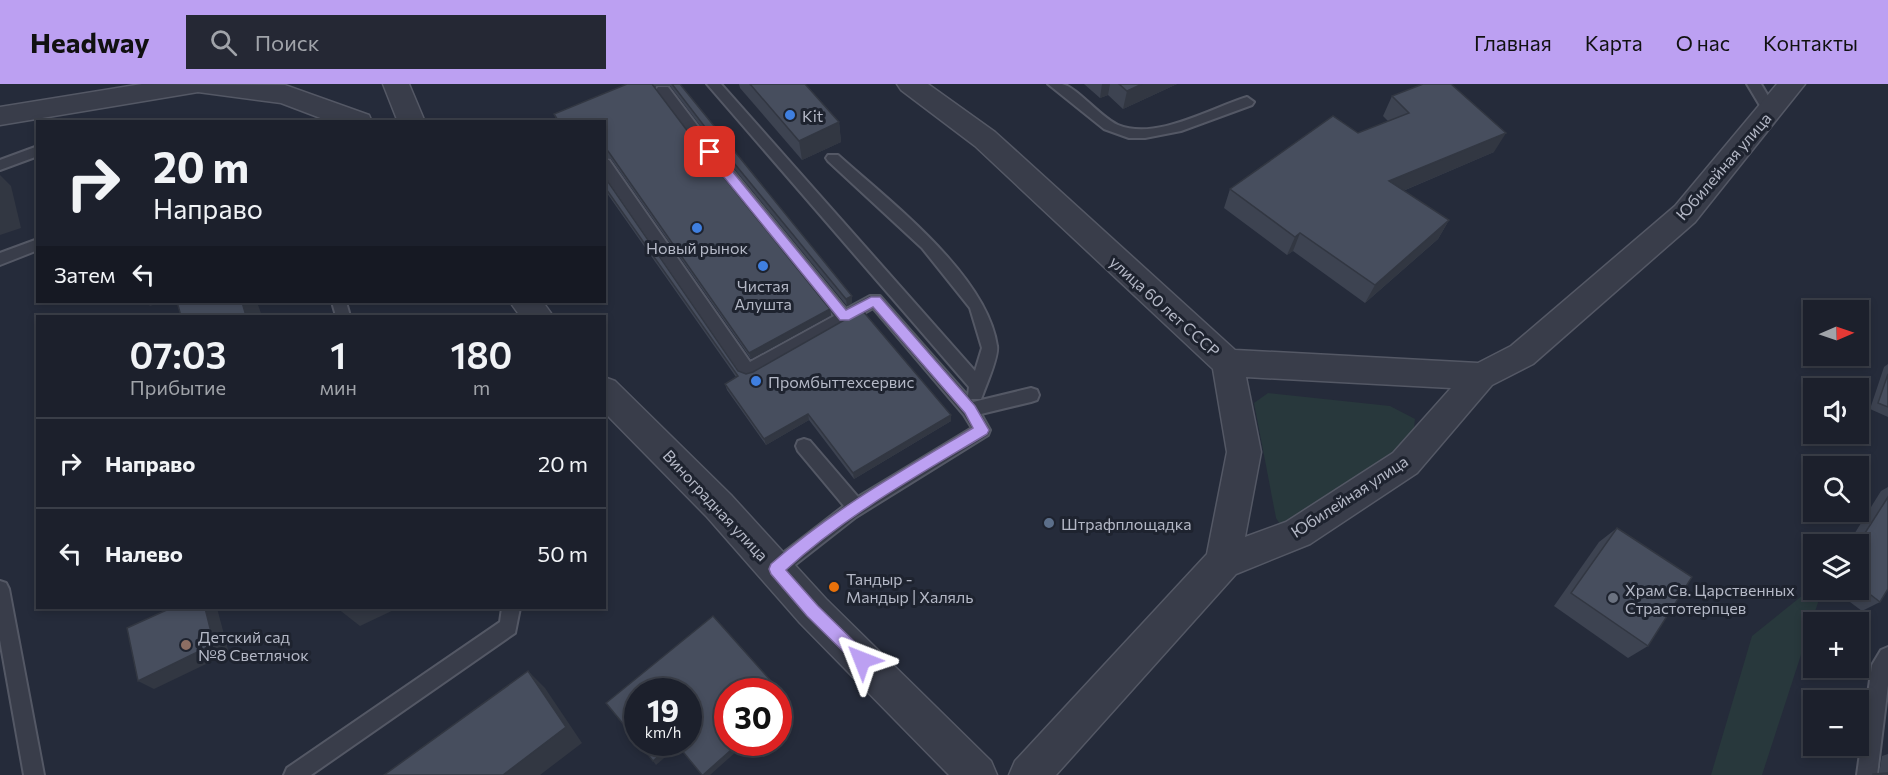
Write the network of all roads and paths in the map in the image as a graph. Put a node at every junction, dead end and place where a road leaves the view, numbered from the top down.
1 (199, 84) edge
2 (396, 84) edge
3 (714, 84) edge
4 (910, 84) edge
5 (1056, 84) edge
6 (1792, 84) edge
7 (663, 90) dead end
8 (1762, 98) edge
9 (1247, 102) dead end
10 (45, 115) edge
11 (0, 116) edge
12 (355, 120) edge
13 (411, 120) edge
14 (36, 152) edge
15 (833, 158) dead end
16 (0, 165) edge
17 (606, 167) edge
18 (36, 245) edge
19 (0, 259) edge
20 (526, 303) edge
21 (537, 315) edge
22 (844, 317) junction
23 (1228, 363) junction
24 (1480, 375) junction
25 (978, 386) junction
26 (606, 392) edge
27 (1031, 395) dead end
28 (970, 410) junction
29 (804, 446) dead end
30 (855, 507) junction
31 (1223, 562) junction
32 (776, 569) junction
33 (0, 589) edge
34 (511, 609) edge
35 (1888, 656) edge
36 (34, 775) edge
37 (294, 775) edge
38 (977, 775) edge
39 (1029, 775) edge
40 (1867, 775) edge

1 - 10 street
1 - 12 street
2 - 13 street
3 - 25 lane
4 - 23 street, улица 60 лет СССР
5 - 9 lane
6 - 8 street, Юбилейная улица
7 - 22 lane
8 - 24 street, Юбилейная улица
10 - 11 street
14 - 16 lane
15 - 25 lane
17 - 22 lane
18 - 19 lane
20 - 21 street
22 - 28 lane
23 - 24 street, улица 60 лет СССР
23 - 31 street
24 - 31 street, Юбилейная улица
25 - 28 lane
26 - 32 street, Виноградная улица
27 - 28 lane
28 - 30 lane
29 - 30 lane
30 - 32 lane
31 - 39 street, Юбилейная улица
32 - 38 street, Виноградная улица
33 - 36 lane
34 - 37 lane
35 - 40 lane

